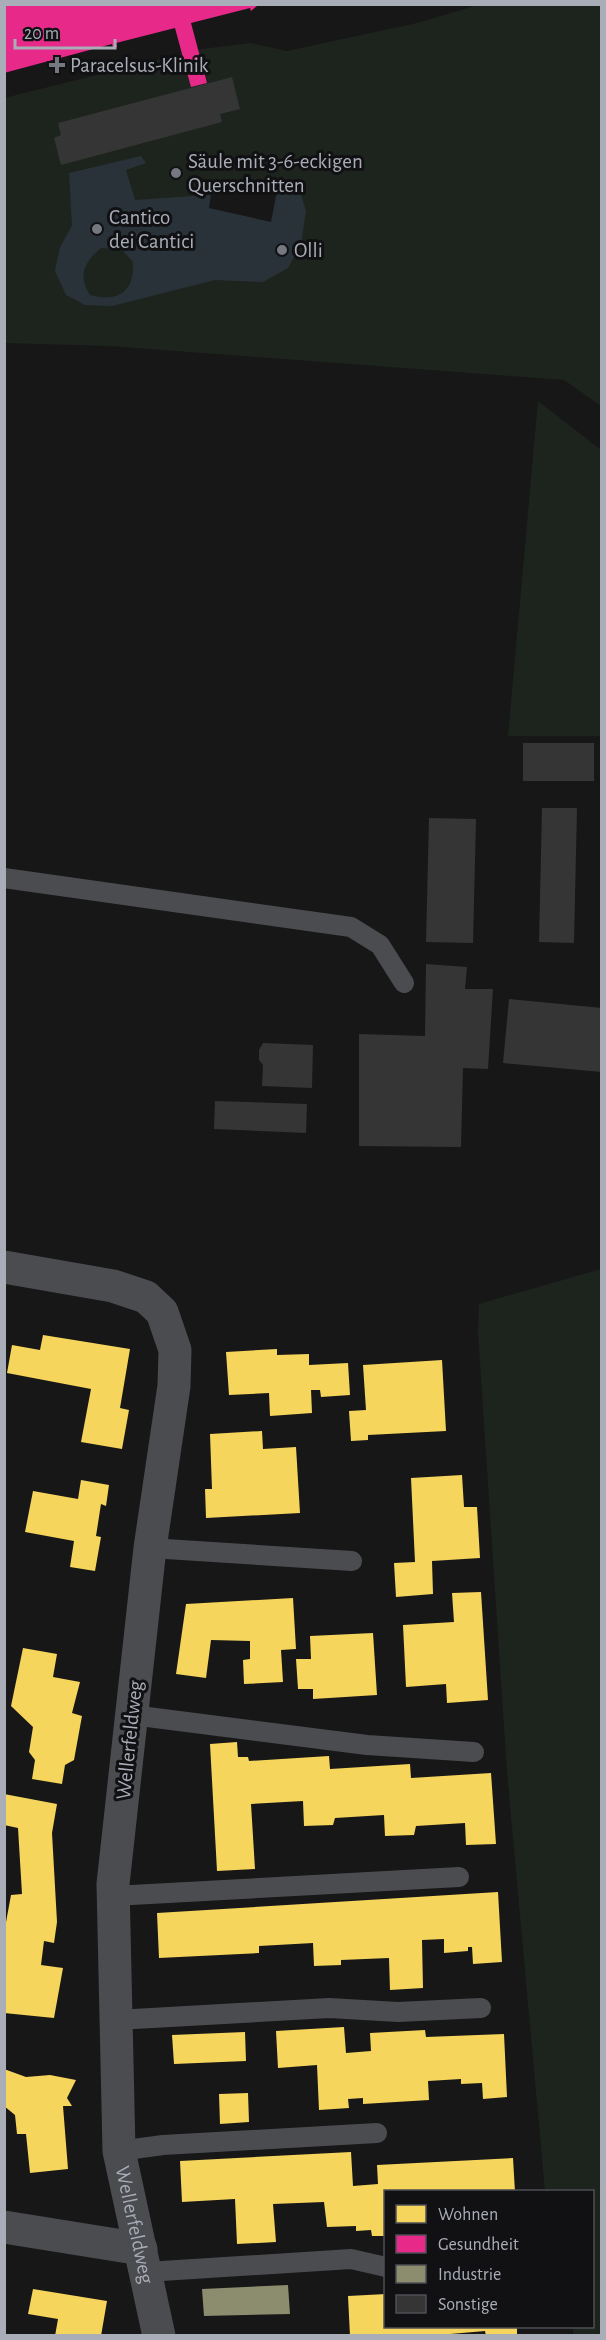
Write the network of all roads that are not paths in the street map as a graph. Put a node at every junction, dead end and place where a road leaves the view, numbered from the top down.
1 (4, 878) edge
2 (404, 982) dead end
3 (4, 1267) edge
4 (150, 1548) junction
5 (352, 1561) dead end
6 (132, 1715) junction
7 (474, 1752) dead end
8 (459, 1877) dead end
9 (113, 1896) junction
10 (481, 2008) dead end
11 (116, 2020) junction
12 (377, 2133) dead end
13 (118, 2151) junction
14 (4, 2228) edge
15 (144, 2260) junction
16 (384, 2267) edge
17 (159, 2336) edge

1 - 2 lane
3 - 4 street, Wellerfeldweg
4 - 5 lane
4 - 6 street, Wellerfeldweg
6 - 7 lane
6 - 9 street, Wellerfeldweg
8 - 9 lane
9 - 11 street, Wellerfeldweg
10 - 11 lane
11 - 13 street, Wellerfeldweg
12 - 13 lane
13 - 15 street, Wellerfeldweg
14 - 15 street
15 - 16 lane
15 - 17 street, Wellerfeldweg

